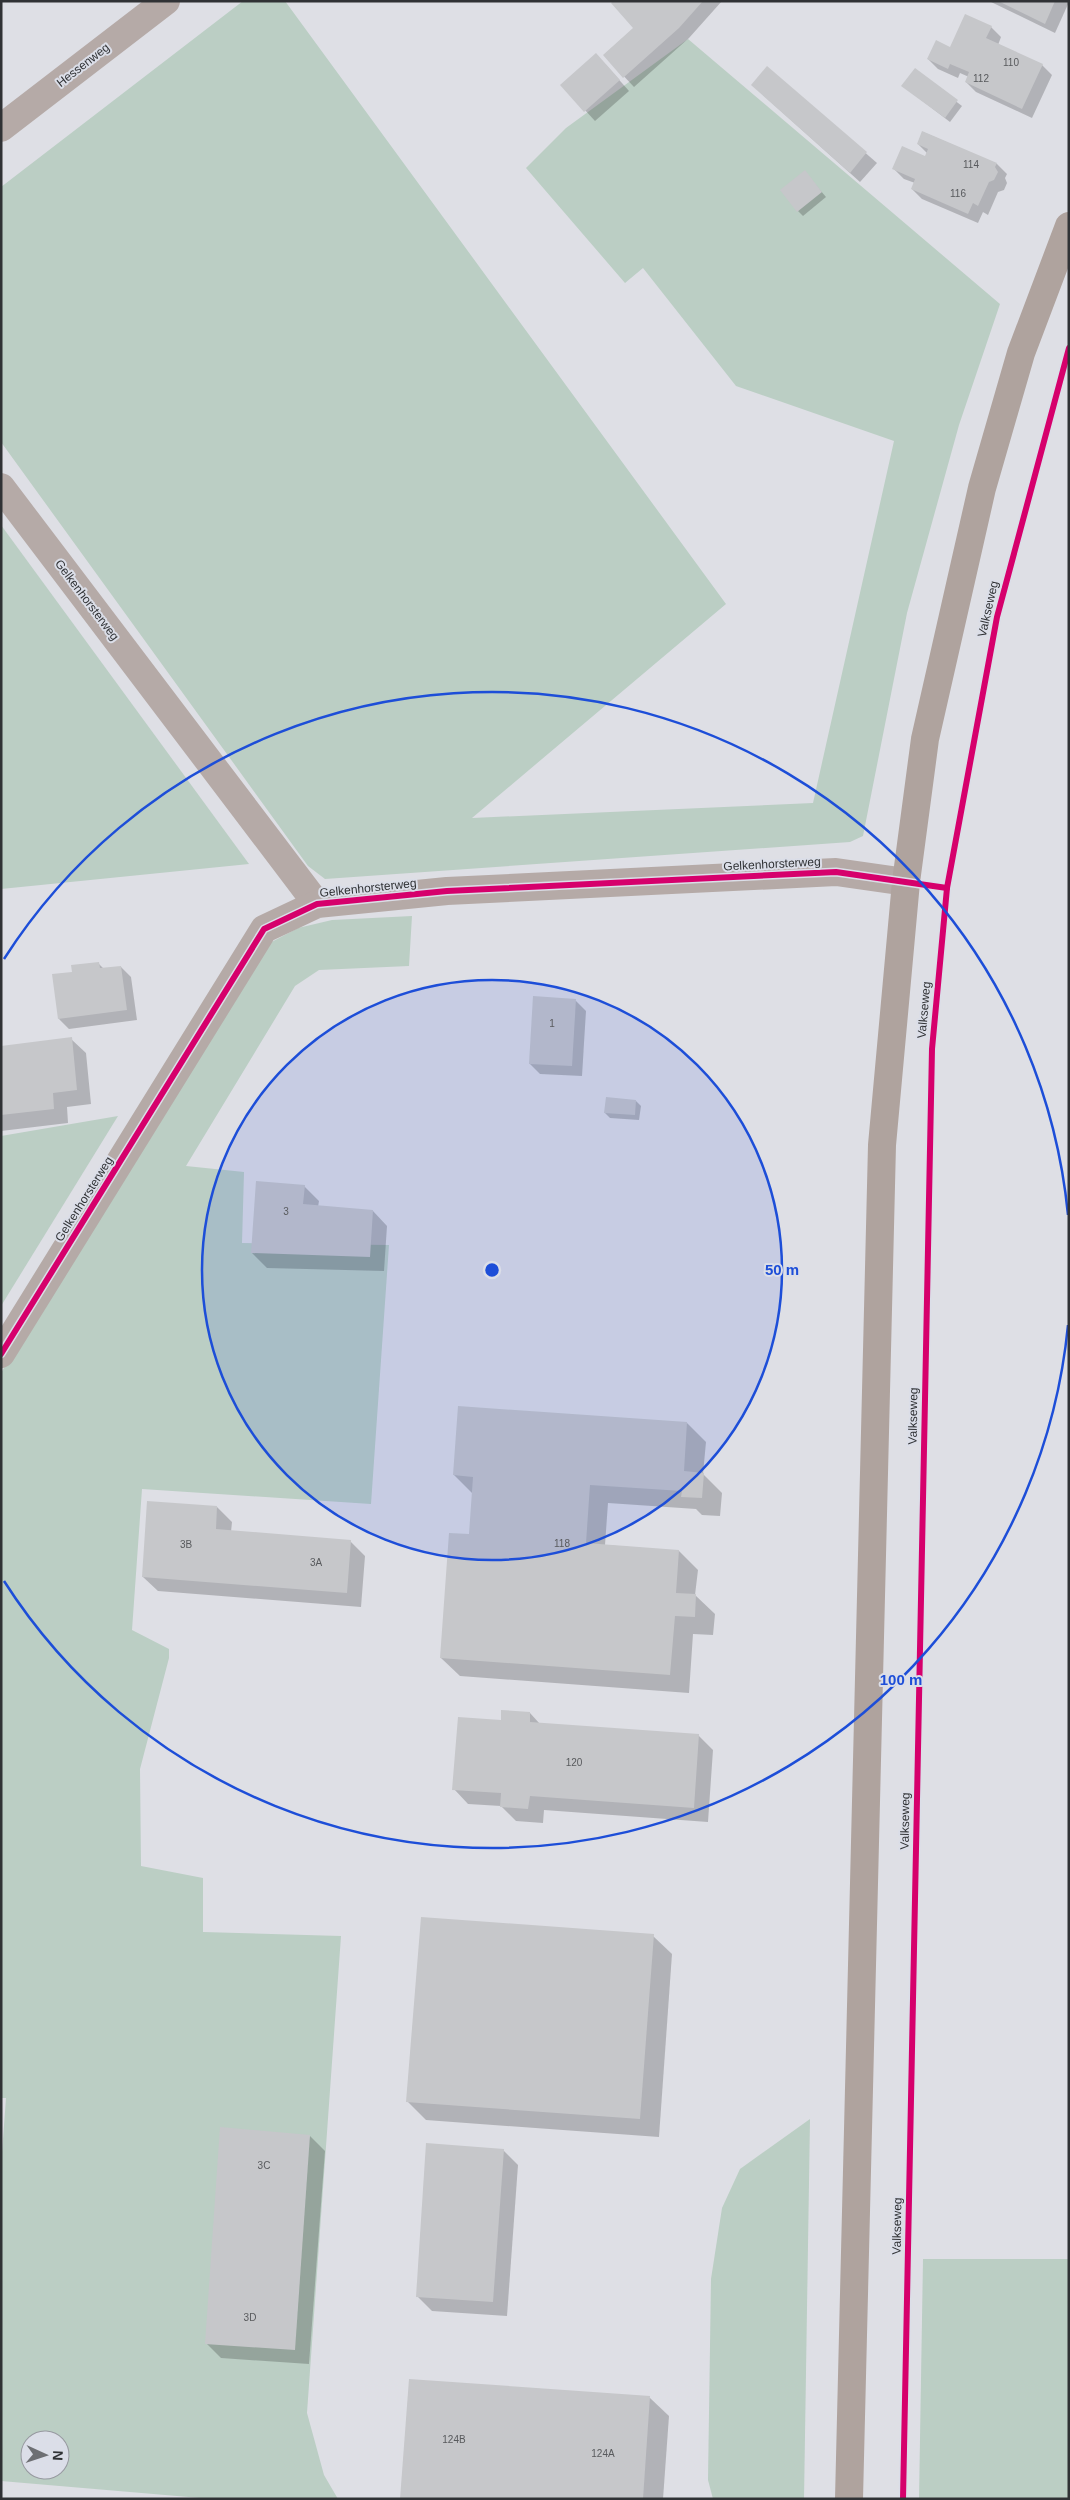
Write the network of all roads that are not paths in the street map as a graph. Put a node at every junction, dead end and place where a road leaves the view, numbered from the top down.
1 (166, 1) edge
2 (1, 128) edge
3 (1069, 226) edge
4 (1, 487) edge
5 (906, 882) junction
6 (317, 904) junction
7 (1, 1354) edge
8 (849, 2499) edge

1 - 2 street, Hessenweg
3 - 5 main road
4 - 6 street, Gelkenhorsterweg
5 - 6 street, Gelkenhorsterweg
5 - 8 main road
6 - 7 street, Gelkenhorsterweg

